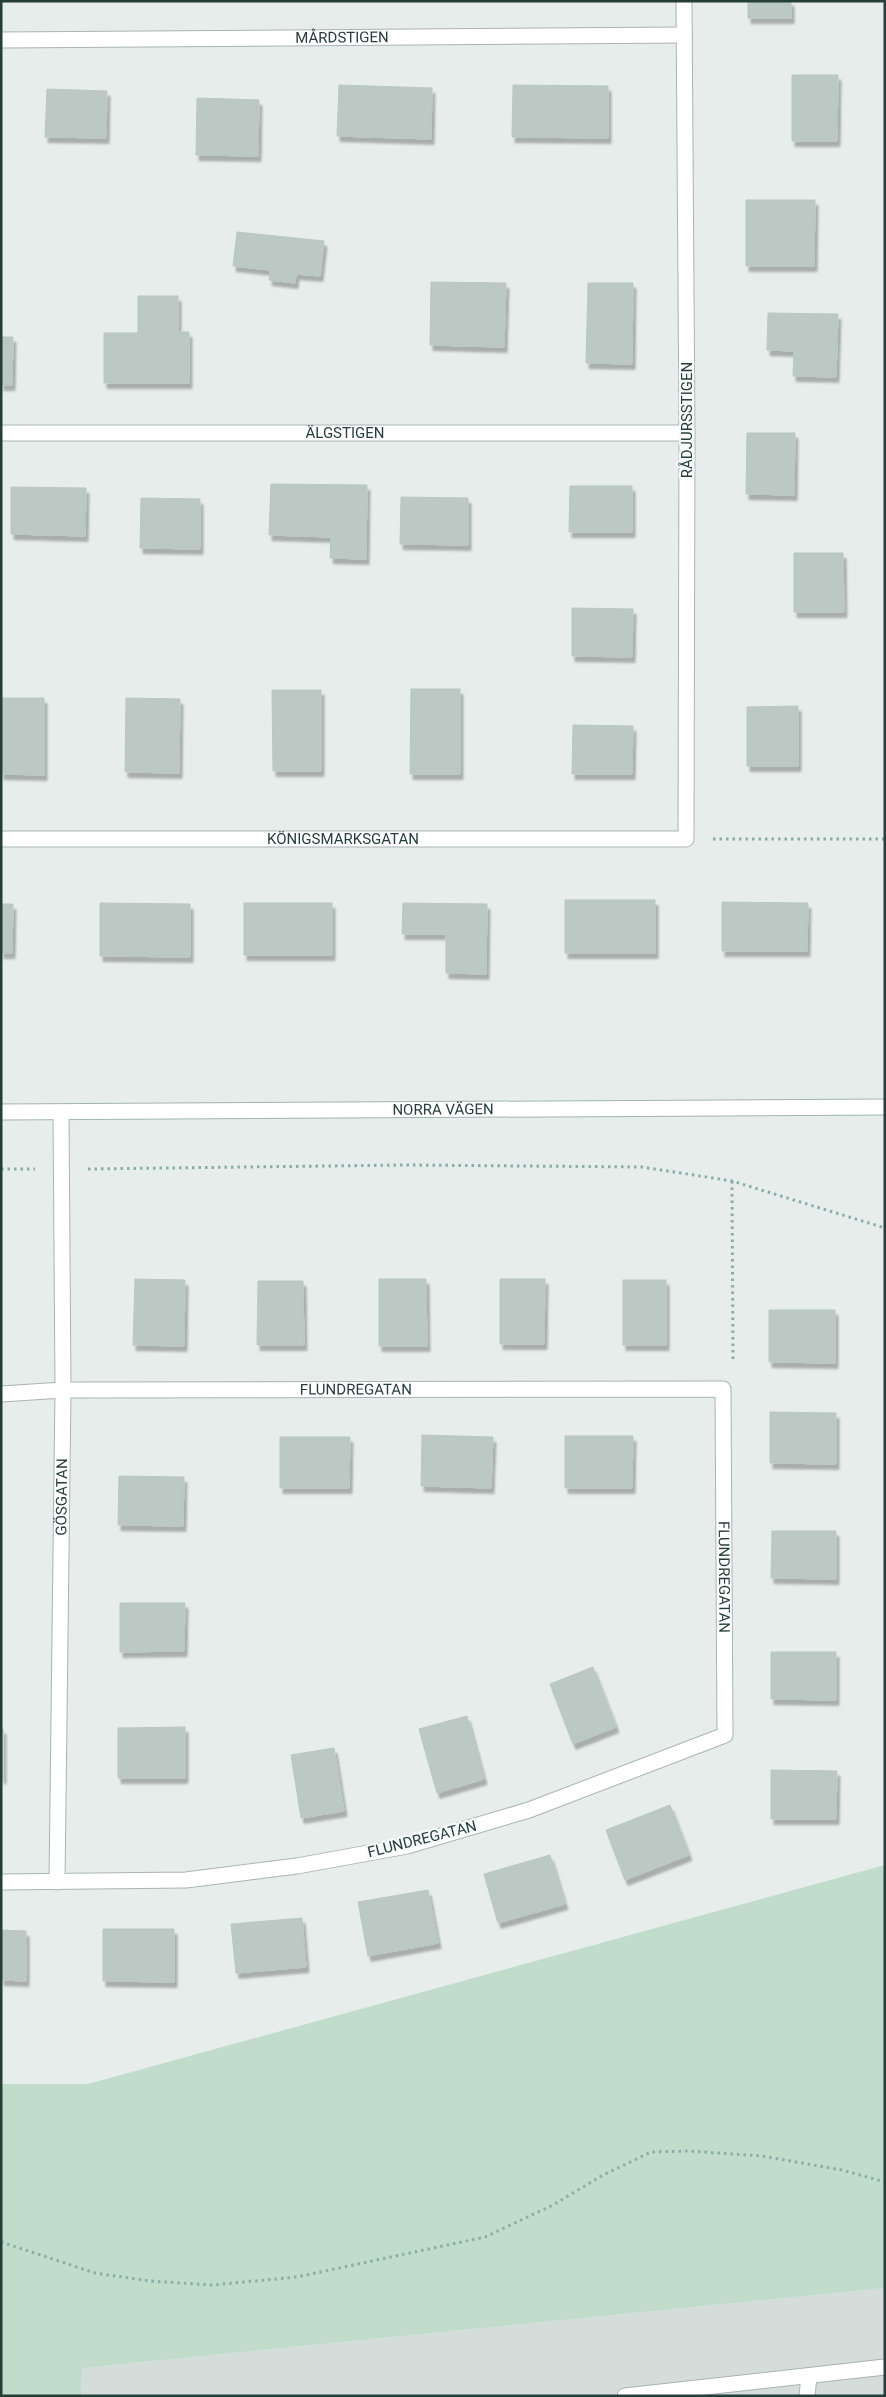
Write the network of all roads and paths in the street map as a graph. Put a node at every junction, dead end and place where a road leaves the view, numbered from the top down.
1 (684, 1) edge
2 (684, 35) junction
3 (1, 40) edge
4 (1, 433) edge
5 (687, 433) junction
6 (686, 839) junction
7 (885, 839) edge
8 (1, 840) edge
9 (885, 1107) edge
10 (1, 1112) edge
11 (61, 1113) junction
12 (1, 1169) edge
13 (61, 1169) junction
14 (732, 1181) junction
15 (885, 1228) edge
16 (723, 1389) junction
17 (62, 1390) junction
18 (1, 1394) edge
19 (1, 1882) edge
20 (57, 1882) junction
21 (885, 2182) edge
22 (1, 2242) edge
23 (885, 2367) edge
24 (809, 2376) junction
25 (624, 2396) edge
26 (807, 2396) edge

1 - 2 street, RÅDJURSSTIGEN
2 - 3 street, MÅRDSTIGEN
2 - 5 street, RÅDJURSSTIGEN
4 - 5 street, ÄLGSTIGEN
5 - 6 street, RÅDJURSSTIGEN
6 - 7 path
6 - 8 street, KÖNIGSMARKSGATAN
9 - 11 street, NORRA VÄGEN
10 - 11 street, NORRA VÄGEN
11 - 13 street, GÖSGATAN
12 - 13 path
13 - 14 path
13 - 17 street, GÖSGATAN
14 - 15 path
14 - 16 path
16 - 17 street, FLUNDREGATAN
16 - 20 street, FLUNDREGATAN
17 - 18 street, FLUNDREGATAN
17 - 20 street, GÖSGATAN
19 - 20 street
21 - 22 path
23 - 24 street
24 - 25 street
24 - 26 street

